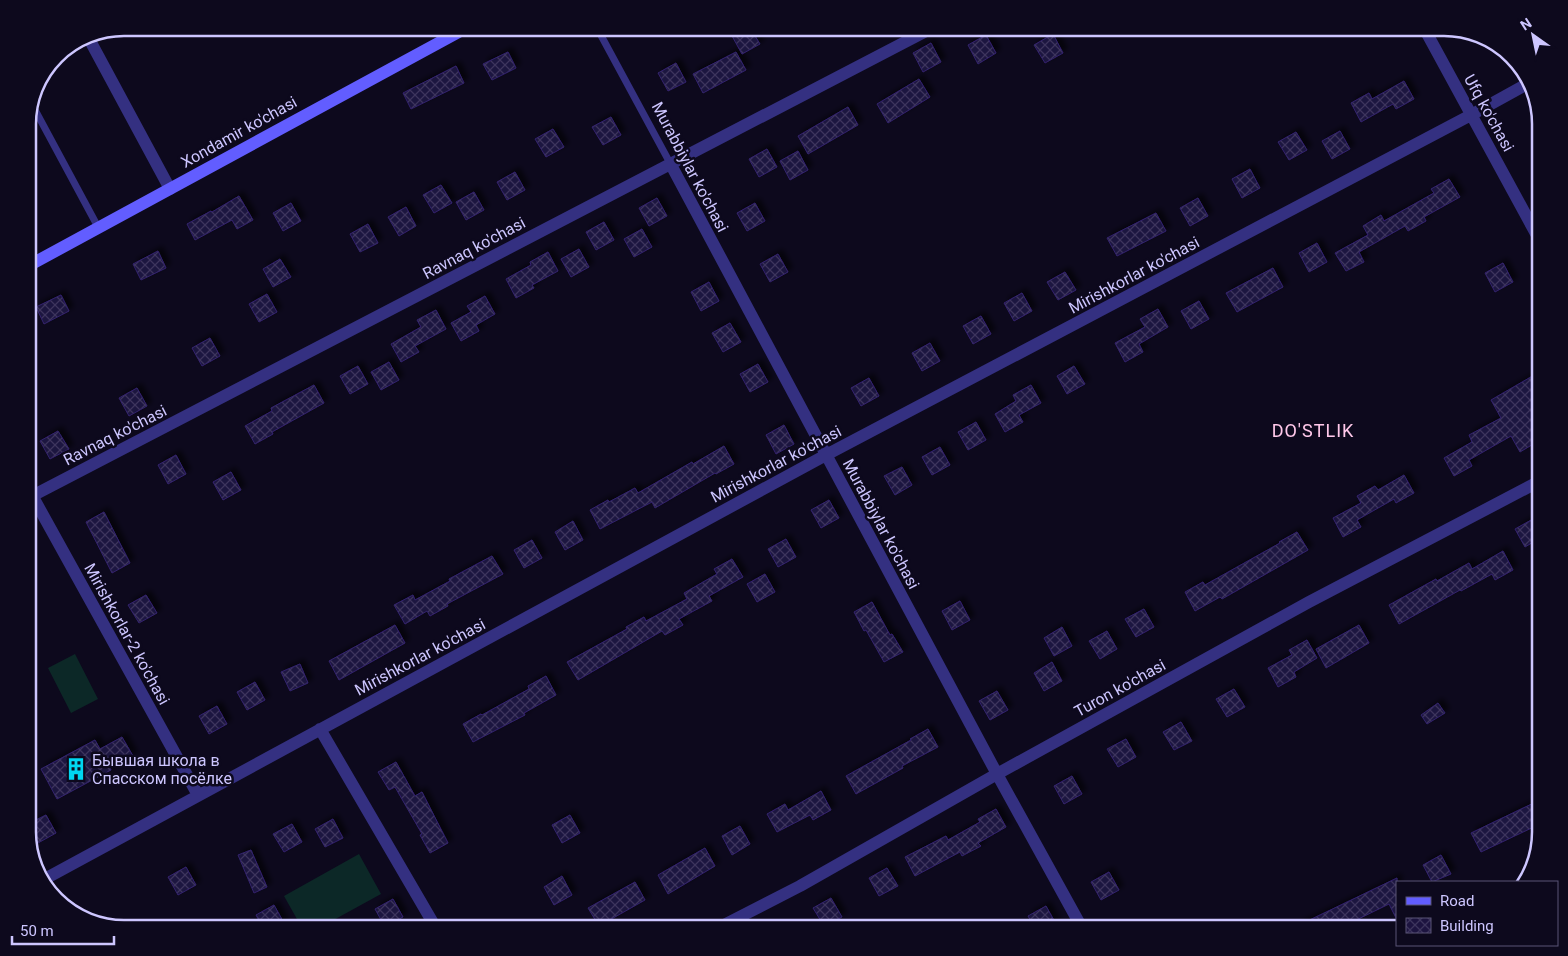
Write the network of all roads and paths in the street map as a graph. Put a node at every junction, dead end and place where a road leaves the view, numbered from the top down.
1 (451, 36) edge
2 (601, 36) edge
3 (916, 36) edge
4 (1428, 36) edge
5 (91, 43) edge
6 (1523, 87) edge
7 (37, 113) edge
8 (1471, 115) junction
9 (670, 163) junction
10 (170, 189) junction
11 (1532, 226) edge
12 (98, 227) junction
13 (36, 262) edge
14 (826, 455) junction
15 (1532, 485) edge
16 (36, 489) edge
17 (36, 503) edge
18 (320, 729) junction
19 (996, 774) junction
20 (198, 795) junction
21 (49, 877) edge
22 (431, 920) edge
23 (734, 920) edge
24 (1078, 920) edge

1 - 10 main road, Xondamir ko'chasi
2 - 9 lane, Murabbiylar ko'chasi
3 - 9 street, Ravnaq ko'chasi
4 - 8 street, Ufq ko'chasi
5 - 10 street
6 - 8 street, Mirishkorlar ko'chasi
7 - 12 lane
8 - 11 street, Ufq ko'chasi
8 - 14 street, Mirishkorlar ko'chasi
9 - 14 street, Murabbiylar ko'chasi
9 - 16 street, Ravnaq ko'chasi
10 - 12 main road, Xondamir ko'chasi
12 - 13 main road, Xondamir ko'chasi
14 - 18 street, Mirishkorlar ko'chasi
14 - 19 street, Murabbiylar ko'chasi
15 - 19 street, Turon ko'chasi
17 - 20 street, Mirishkorlar-2 ko'chasi
18 - 20 street, Mirishkorlar ko'chasi
18 - 22 street
19 - 23 street, Turon ko'chasi
19 - 24 street, Murabbiylar ko'chasi
20 - 21 street, Mirishkorlar ko'chasi

